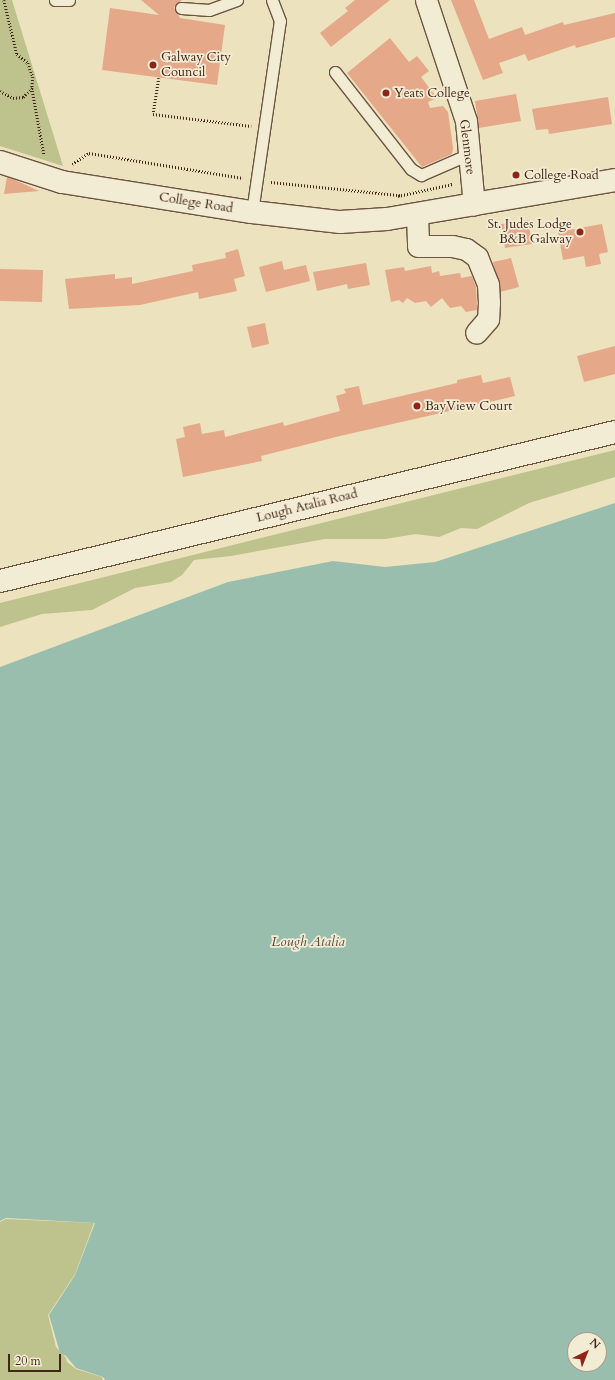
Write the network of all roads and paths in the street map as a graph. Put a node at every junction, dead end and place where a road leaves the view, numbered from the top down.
1 (4, 0) edge
2 (54, 0) edge
3 (69, 0) edge
4 (237, 0) edge
5 (272, 0) edge
6 (426, 0) edge
7 (181, 8) dead end
8 (335, 72) dead end
9 (160, 78) dead end
10 (32, 88) junction
11 (0, 91) edge
12 (255, 127) dead end
13 (44, 154) dead end
14 (469, 154) junction
15 (0, 162) edge
16 (66, 174) junction
17 (615, 180) edge
18 (456, 181) dead end
19 (243, 185) dead end
20 (268, 190) dead end
21 (400, 195) junction
22 (396, 199) dead end
23 (474, 205) junction
24 (252, 212) junction
25 (418, 214) junction
26 (476, 334) dead end
27 (615, 432) edge
28 (0, 581) edge

1 - 10 path
2 - 3 lane
4 - 7 lane
5 - 24 lane
6 - 14 street, Glenmore
8 - 14 lane
9 - 12 path
10 - 11 path
10 - 13 path
14 - 23 street, Glenmore
15 - 16 main road, College Road
16 - 19 path
16 - 24 main road, College Road
17 - 23 main road, College Road
18 - 21 path
20 - 21 path
21 - 22 path
23 - 25 main road, College Road
24 - 25 main road, College Road
25 - 26 street
27 - 28 main road, Lough Atalia Road

